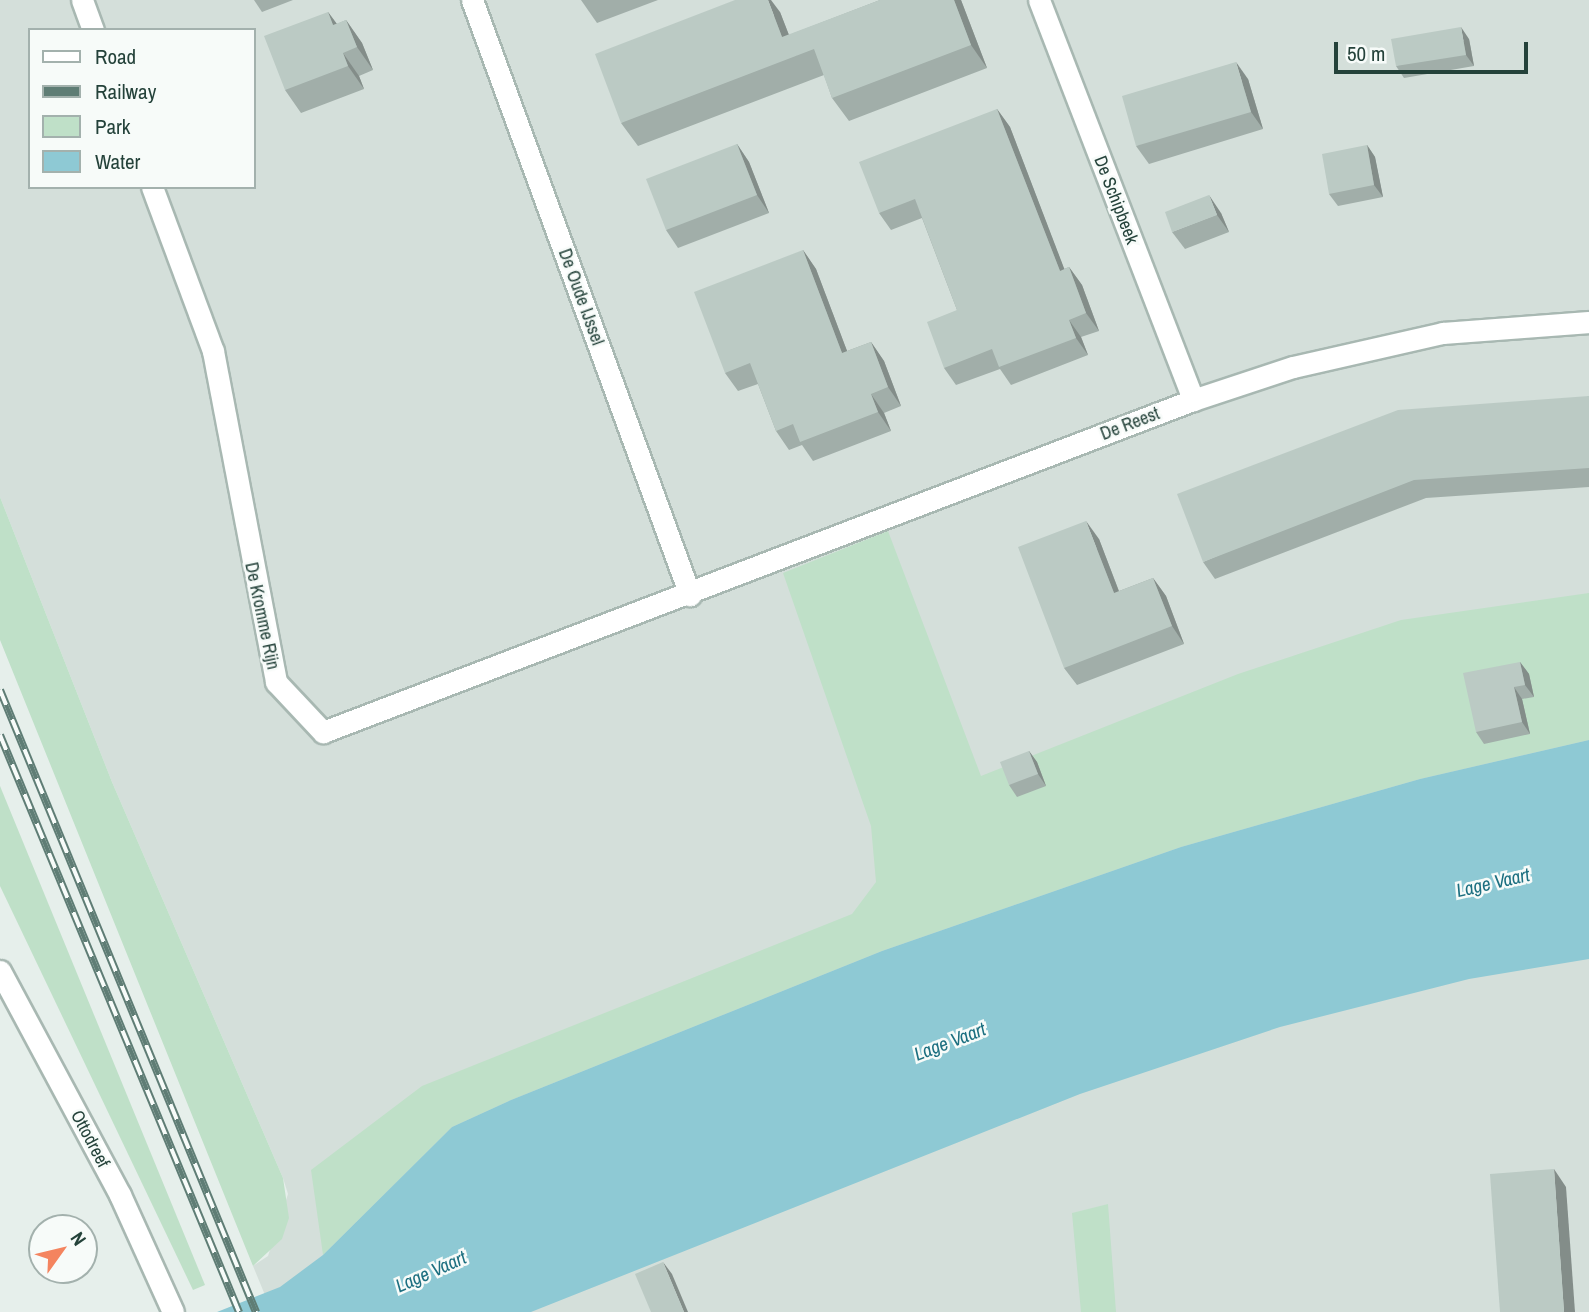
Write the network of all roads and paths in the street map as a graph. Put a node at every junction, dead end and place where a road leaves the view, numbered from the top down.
1 (82, 0) edge
2 (472, 0) edge
3 (1039, 0) edge
4 (92, 28) edge
5 (153, 189) edge
6 (1589, 322) edge
7 (1192, 400) junction
8 (690, 595) junction
9 (0, 971) edge
10 (173, 1312) edge

1 - 4 street
2 - 8 street, De Oude IJssel
3 - 7 street, De Schipbeek
5 - 8 street, De Kromme Rijn
6 - 7 street, De Reest
7 - 8 street, De Reest
9 - 10 street, Ottodreef

